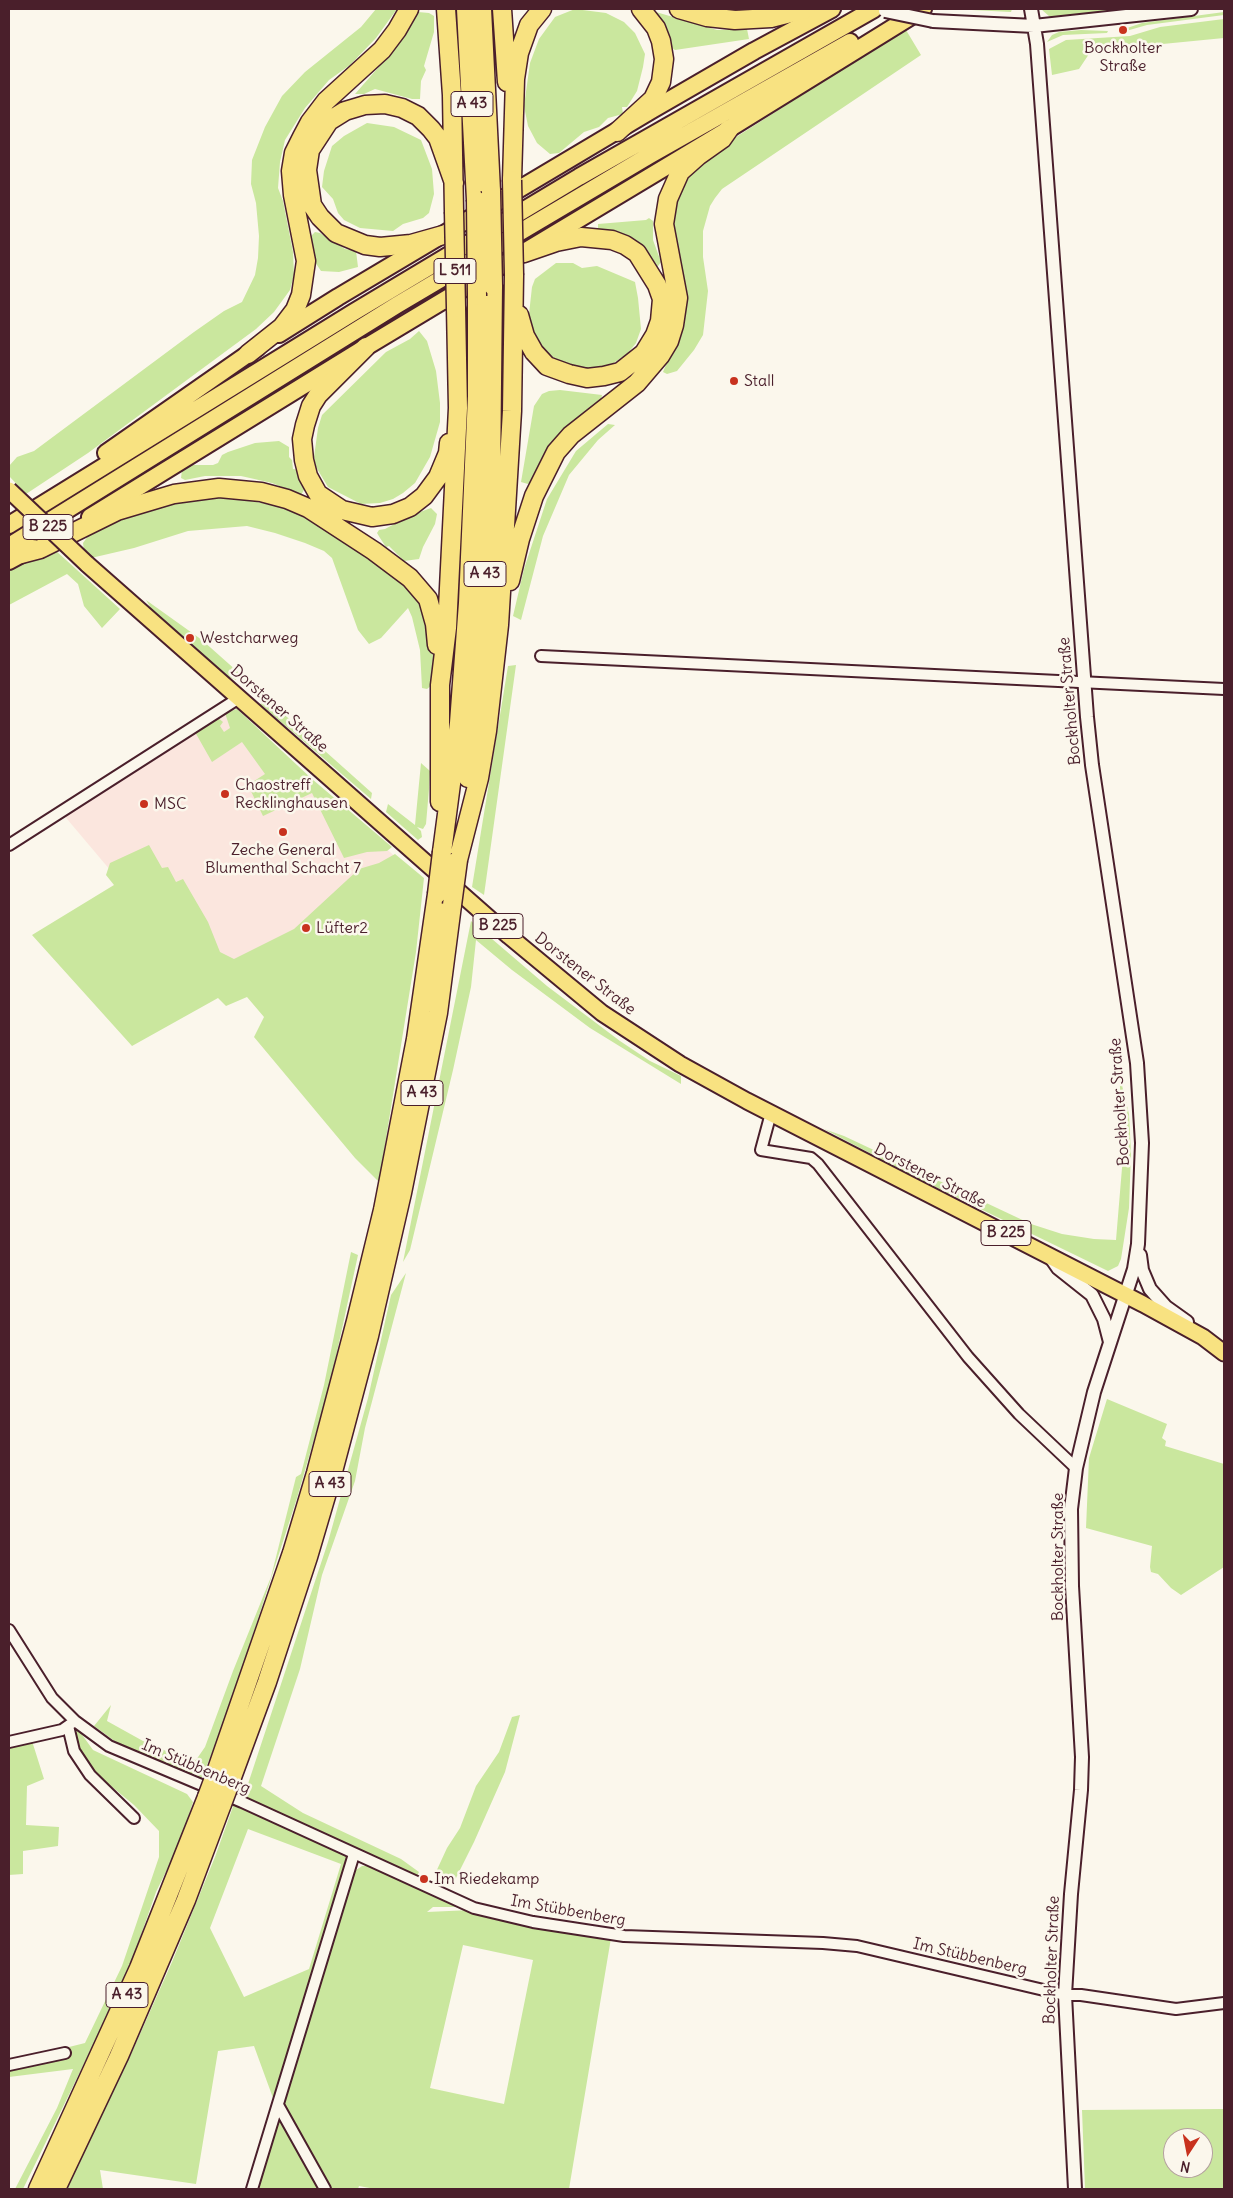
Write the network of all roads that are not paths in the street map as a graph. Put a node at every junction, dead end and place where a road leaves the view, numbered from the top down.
1 (409, 9) edge
2 (446, 9) edge
3 (466, 9) edge
4 (482, 9) edge
5 (502, 9) edge
6 (542, 9) edge
7 (642, 9) edge
8 (679, 9) edge
9 (806, 9) edge
10 (832, 9) edge
11 (874, 9) edge
12 (908, 9) edge
13 (1031, 9) edge
14 (1192, 9) edge
15 (928, 15) edge
16 (1034, 26) junction
17 (729, 129) junction
18 (617, 132) junction
19 (512, 144) junction
20 (454, 183) junction
21 (443, 235) junction
22 (524, 253) junction
23 (514, 299) junction
24 (456, 330) junction
25 (366, 347) junction
26 (248, 354) junction
27 (9, 490) edge
28 (41, 504) junction
29 (9, 525) edge
30 (13, 554) edge
31 (499, 625) junction
32 (540, 656) dead end
33 (1085, 683) junction
34 (440, 685) junction
35 (1224, 689) edge
36 (239, 698) junction
37 (9, 845) edge
38 (450, 856) junction
39 (770, 1113) junction
40 (1138, 1244) junction
41 (1049, 1255) junction
42 (1126, 1295) junction
43 (1203, 1337) junction
44 (1110, 1342) junction
45 (1224, 1353) edge
46 (1076, 1468) junction
47 (9, 1630) edge
48 (71, 1724) junction
49 (9, 1742) edge
50 (217, 1793) junction
51 (134, 1818) dead end
52 (354, 1854) junction
53 (1065, 1995) junction
54 (1224, 2003) edge
55 (65, 2054) dead end
56 (9, 2064) edge
57 (278, 2105) junction
58 (38, 2189) edge
59 (56, 2189) edge
60 (252, 2189) edge
61 (325, 2189) edge
62 (1075, 2189) edge

1 - 26 highway
2 - 20 highway
3 - 38 highway, A 43, bridge
4 - 38 highway, A 43, bridge
5 - 19 highway
6 - 19 highway
7 - 18 highway
8 - 9 highway
10 - 18 highway
11 - 15 street, bridge
11 - 28 highway, L 511
12 - 30 highway, L 511
13 - 16 street, Bockholter Straße
14 - 16 street
15 - 16 street
15 - 17 highway
16 - 33 street, Bockholter Straße
17 - 22 highway
17 - 31 highway
18 - 21 highway
19 - 23 highway, bridge
20 - 21 highway
20 - 24 highway, bridge
21 - 26 highway
22 - 23 highway
22 - 25 highway
23 - 31 highway
24 - 25 highway
24 - 34 highway
25 - 30 highway
26 - 28 highway
27 - 36 main road, Dorstener Straße / B 225, bridge
28 - 29 highway, L 511
30 - 34 highway
31 - 38 highway
32 - 33 street
33 - 35 street
33 - 40 street, Bockholter Straße
34 - 38 highway
36 - 37 street
36 - 39 main road, Dorstener Straße / B 225
38 - 50 highway, A 43, bridge
38 - 50 highway, A 43, bridge
39 - 41 main road, Dorstener Straße / B 225
39 - 46 street
40 - 42 street, Bockholter Straße
40 - 43 street
41 - 42 main road, Dorstener Straße / B 225
41 - 44 street
42 - 43 main road, B 225
42 - 44 street, Bockholter Straße
43 - 45 main road, B 225
44 - 46 street, Bockholter Straße
46 - 53 street, Bockholter Straße
47 - 48 street, Im Stübbenberg
48 - 49 street
48 - 51 street
48 - 52 street, Im Stübbenberg
50 - 58 highway, A 43
50 - 59 highway, A 43
52 - 53 street, Im Stübbenberg
52 - 57 street
53 - 54 street, Im Stübbenberg
53 - 62 street, Bockholter Straße
55 - 56 street
57 - 60 street
57 - 61 street

